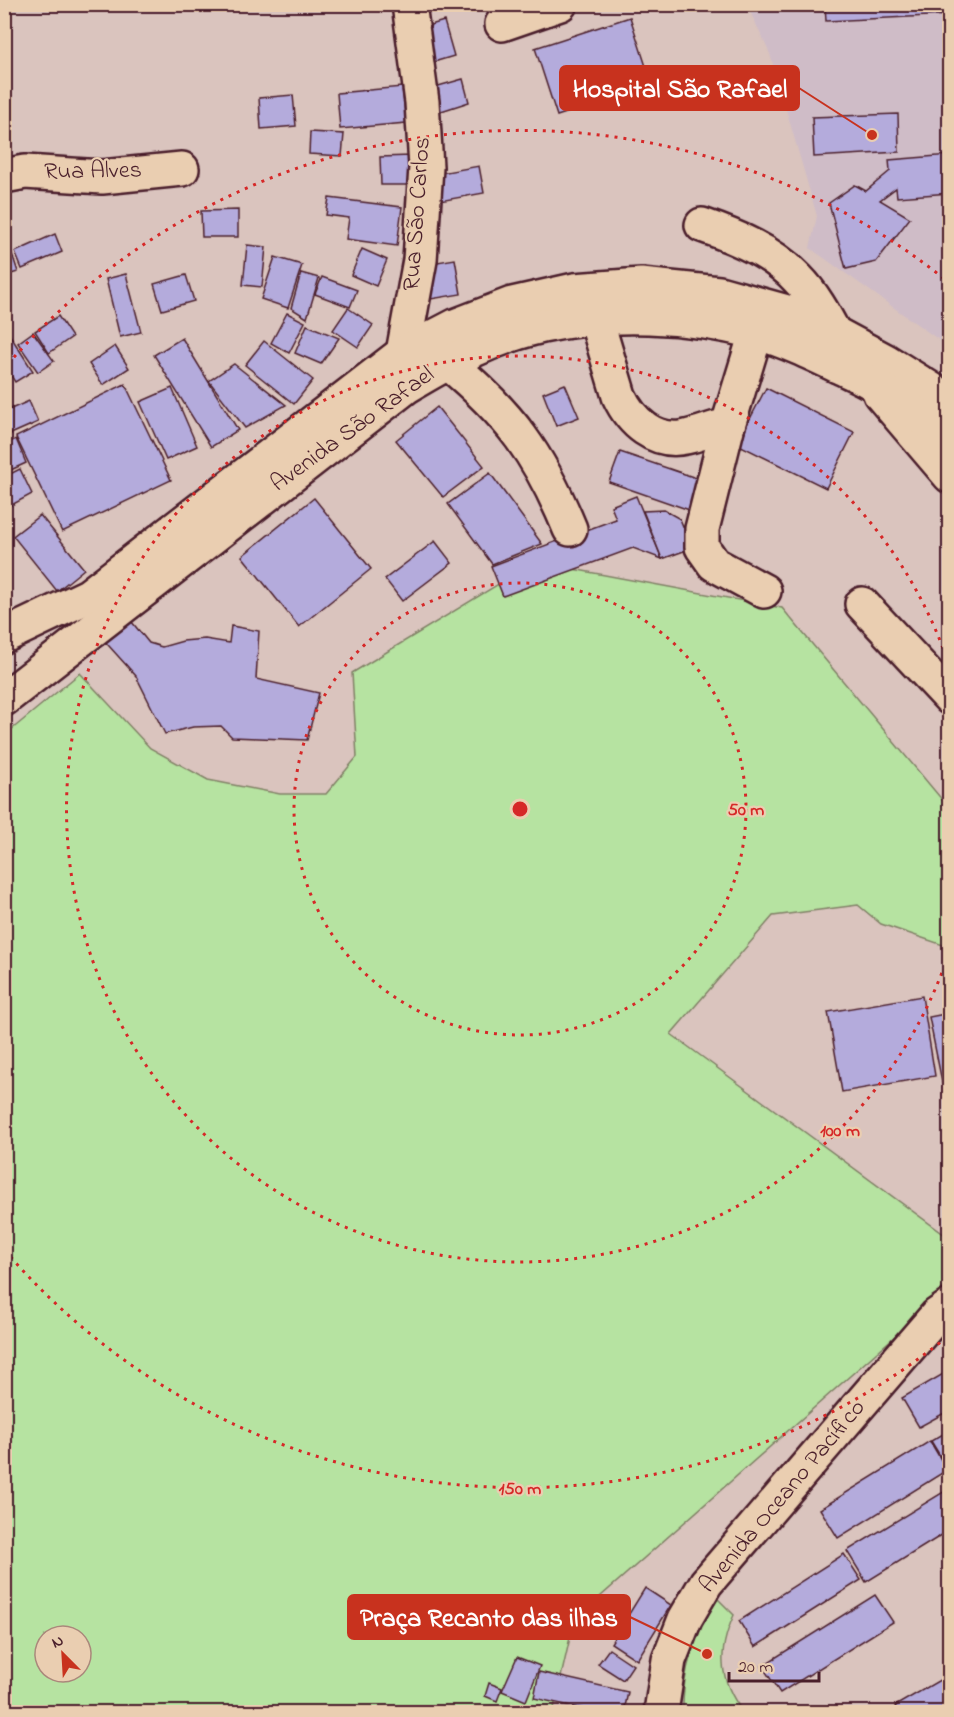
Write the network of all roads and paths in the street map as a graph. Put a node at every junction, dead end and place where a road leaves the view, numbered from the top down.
1 (409, 4) edge
2 (560, 4) edge
3 (502, 24) dead end
4 (182, 169) dead end
5 (4, 177) edge
6 (702, 225) dead end
7 (596, 319) junction
8 (756, 333) junction
9 (834, 333) junction
10 (403, 352) junction
11 (447, 362) junction
12 (872, 383) junction
13 (950, 401) edge
14 (728, 425) junction
15 (950, 440) edge
16 (950, 476) edge
17 (570, 529) dead end
18 (764, 591) dead end
19 (862, 604) dead end
20 (6, 630) edge
21 (950, 698) edge
22 (4, 699) edge
23 (950, 1306) edge
24 (661, 1713) edge

1 - 10 main road, Rua São Carlos
2 - 3 main road
4 - 5 main road, Rua Alves
6 - 9 main road
7 - 8 main road, Avenida São Rafael
7 - 11 main road, Avenida São Rafael
7 - 14 main road
8 - 12 main road, Avenida São Rafael
8 - 14 main road
9 - 10 main road, Avenida São Rafael
9 - 13 main road, Avenida São Rafael
10 - 20 main road, Avenida São Rafael
11 - 17 main road
11 - 22 main road, Avenida São Rafael
12 - 15 main road, Avenida São Rafael
12 - 16 main road
14 - 18 main road
19 - 21 main road
23 - 24 main road, Avenida Oceano Pacífico

